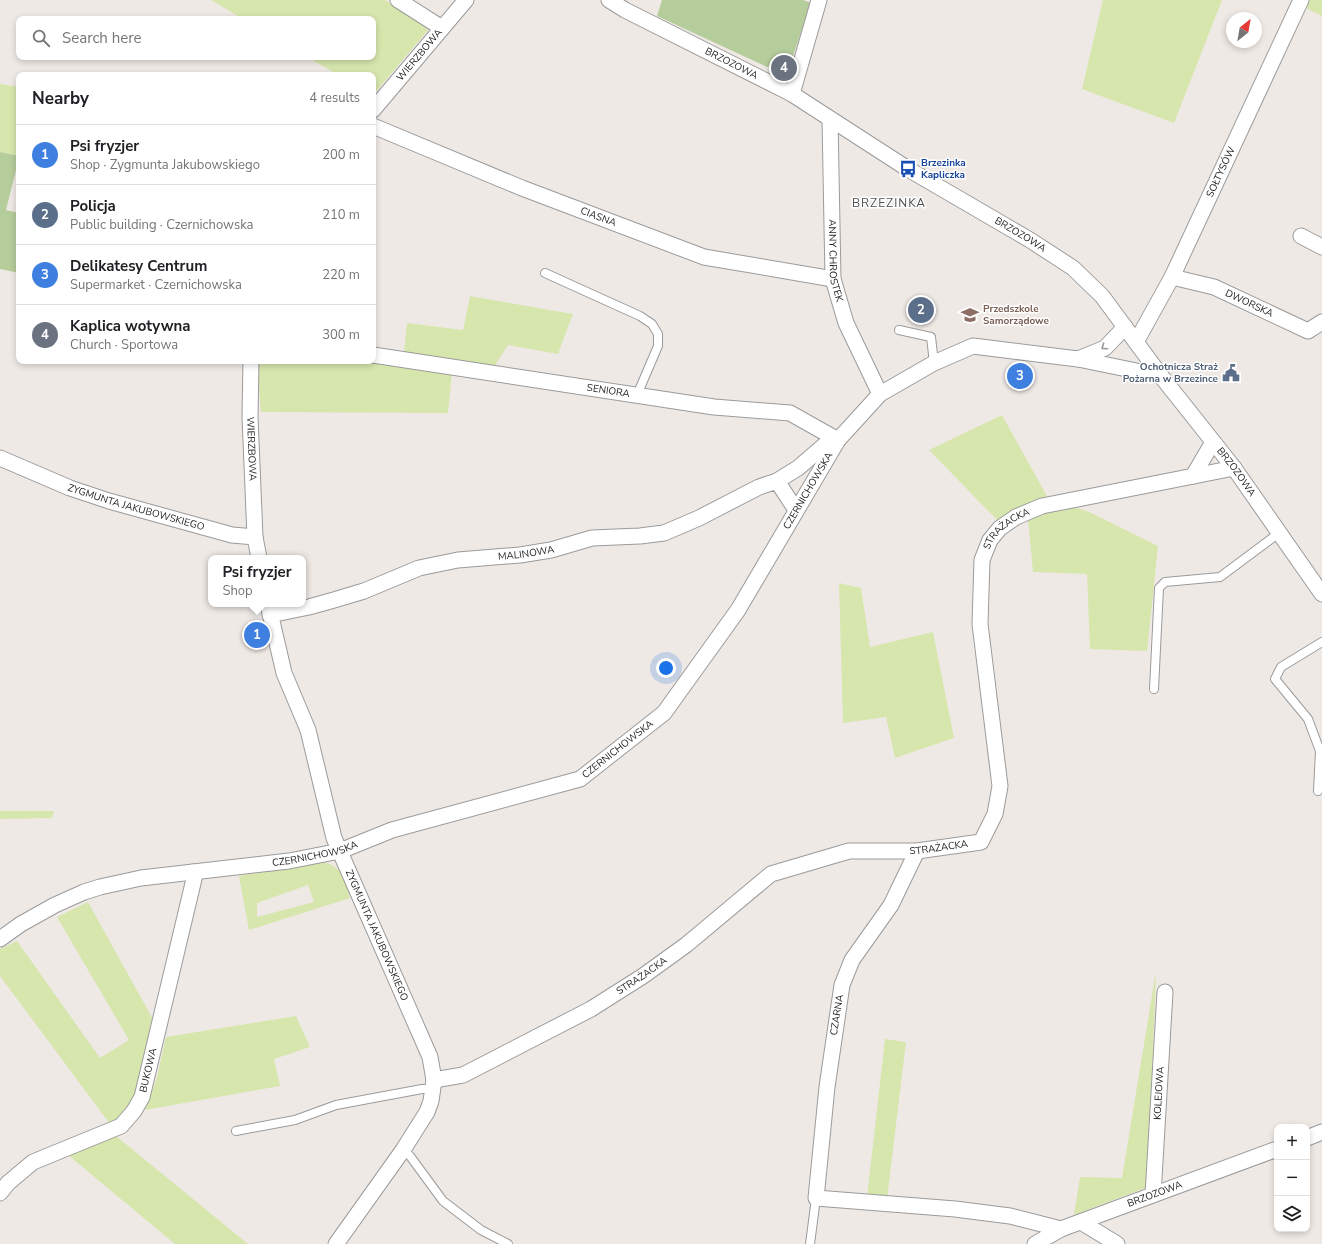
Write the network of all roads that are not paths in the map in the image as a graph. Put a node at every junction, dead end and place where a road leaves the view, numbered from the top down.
1 (398, 0) edge
2 (466, 0) edge
3 (609, 0) edge
4 (819, 0) edge
5 (1300, 0) edge
6 (442, 28) junction
7 (792, 94) junction
8 (376, 106) edge
9 (830, 119) junction
10 (376, 127) edge
11 (1301, 236) dead end
12 (1322, 247) edge
13 (544, 273) dead end
14 (1172, 277) junction
15 (833, 279) junction
16 (1322, 322) edge
17 (1125, 327) junction
18 (899, 330) dead end
19 (1136, 342) junction
20 (376, 355) edge
21 (1078, 359) junction
22 (934, 363) junction
23 (251, 364) edge
24 (1161, 376) junction
25 (880, 394) junction
26 (636, 395) junction
27 (838, 440) junction
28 (1213, 442) junction
29 (0, 458) edge
30 (1234, 468) junction
31 (1193, 476) junction
32 (777, 481) junction
33 (796, 510) junction
34 (1279, 533) junction
35 (255, 537) junction
36 (258, 555) edge
37 (1322, 594) edge
38 (269, 609) edge
39 (1322, 642) edge
40 (1154, 689) dead end
41 (1318, 790) dead end
42 (917, 851) junction
43 (340, 852) junction
44 (193, 872) junction
45 (0, 939) edge
46 (1165, 992) dead end
47 (434, 1084) junction
48 (236, 1131) dead end
49 (1322, 1132) edge
50 (1310, 1137) edge
51 (402, 1150) junction
52 (1274, 1150) edge
53 (0, 1193) edge
54 (1153, 1195) junction
55 (816, 1198) junction
56 (1081, 1222) junction
57 (1061, 1229) junction
58 (336, 1244) edge
59 (508, 1244) edge
60 (810, 1244) edge
61 (1035, 1244) edge
62 (1117, 1244) edge

1 - 6 street
2 - 6 street, WIERZBOWA
3 - 7 street, BRZOZOWA
4 - 7 street
5 - 14 street, SOŁTYSÓW
6 - 8 street, WIERZBOWA
7 - 9 street, BRZOZOWA
9 - 15 street, ANNY CHROSTEK
9 - 17 street, BRZOZOWA
10 - 15 street, CIASNA
11 - 12 street
13 - 26 lane
14 - 16 street, DWORSKA
14 - 19 street, SOŁTYSÓW
15 - 25 street, ANNY CHROSTEK
17 - 19 street, BRZOZOWA
17 -> 21 street, CZERNICHOWSKA
18 - 22 lane
19 - 24 street, BRZOZOWA
20 - 26 street, SENIORA
21 - 22 street, CZERNICHOWSKA
21 - 24 street, CZERNICHOWSKA
22 - 25 street, CZERNICHOWSKA
23 - 35 street, WIERZBOWA
24 - 28 street, BRZOZOWA
25 - 27 street, CZERNICHOWSKA
26 - 27 street, SENIORA
27 - 32 street, MALINOWA
27 - 33 street, CZERNICHOWSKA
28 - 30 street, BRZOZOWA
28 - 31 street
29 - 35 street, ZYGMUNTA JAKUBOWSKIEGO
30 - 31 street, STRAŻACKA
30 - 34 street, BRZOZOWA
31 - 42 street, STRAŻACKA
32 - 33 street
32 - 38 street, MALINOWA
33 - 43 street, CZERNICHOWSKA
34 - 37 street, BRZOZOWA
34 - 40 lane
35 - 36 street
38 - 43 street, ZYGMUNTA JAKUBOWSKIEGO
39 - 41 lane
42 - 47 street, STRAŻACKA
42 - 55 street, CZARNA
43 - 44 street, CZERNICHOWSKA
43 - 47 street, ZYGMUNTA JAKUBOWSKIEGO
44 - 45 street, CZERNICHOWSKA
44 - 53 street, BUKOWA
46 - 54 street, KOLEJOWA
47 - 48 lane
47 - 51 street, ZYGMUNTA JAKUBOWSKIEGO
49 - 50 street
51 - 58 street, ZYGMUNTA JAKUBOWSKIEGO
51 - 59 lane
52 - 54 street, BRZOZOWA
54 - 56 street, BRZOZOWA
55 - 57 street
55 - 60 lane, CZARNA
56 - 57 street, BRZOZOWA
56 - 62 street
57 - 61 street, BRZOZOWA

